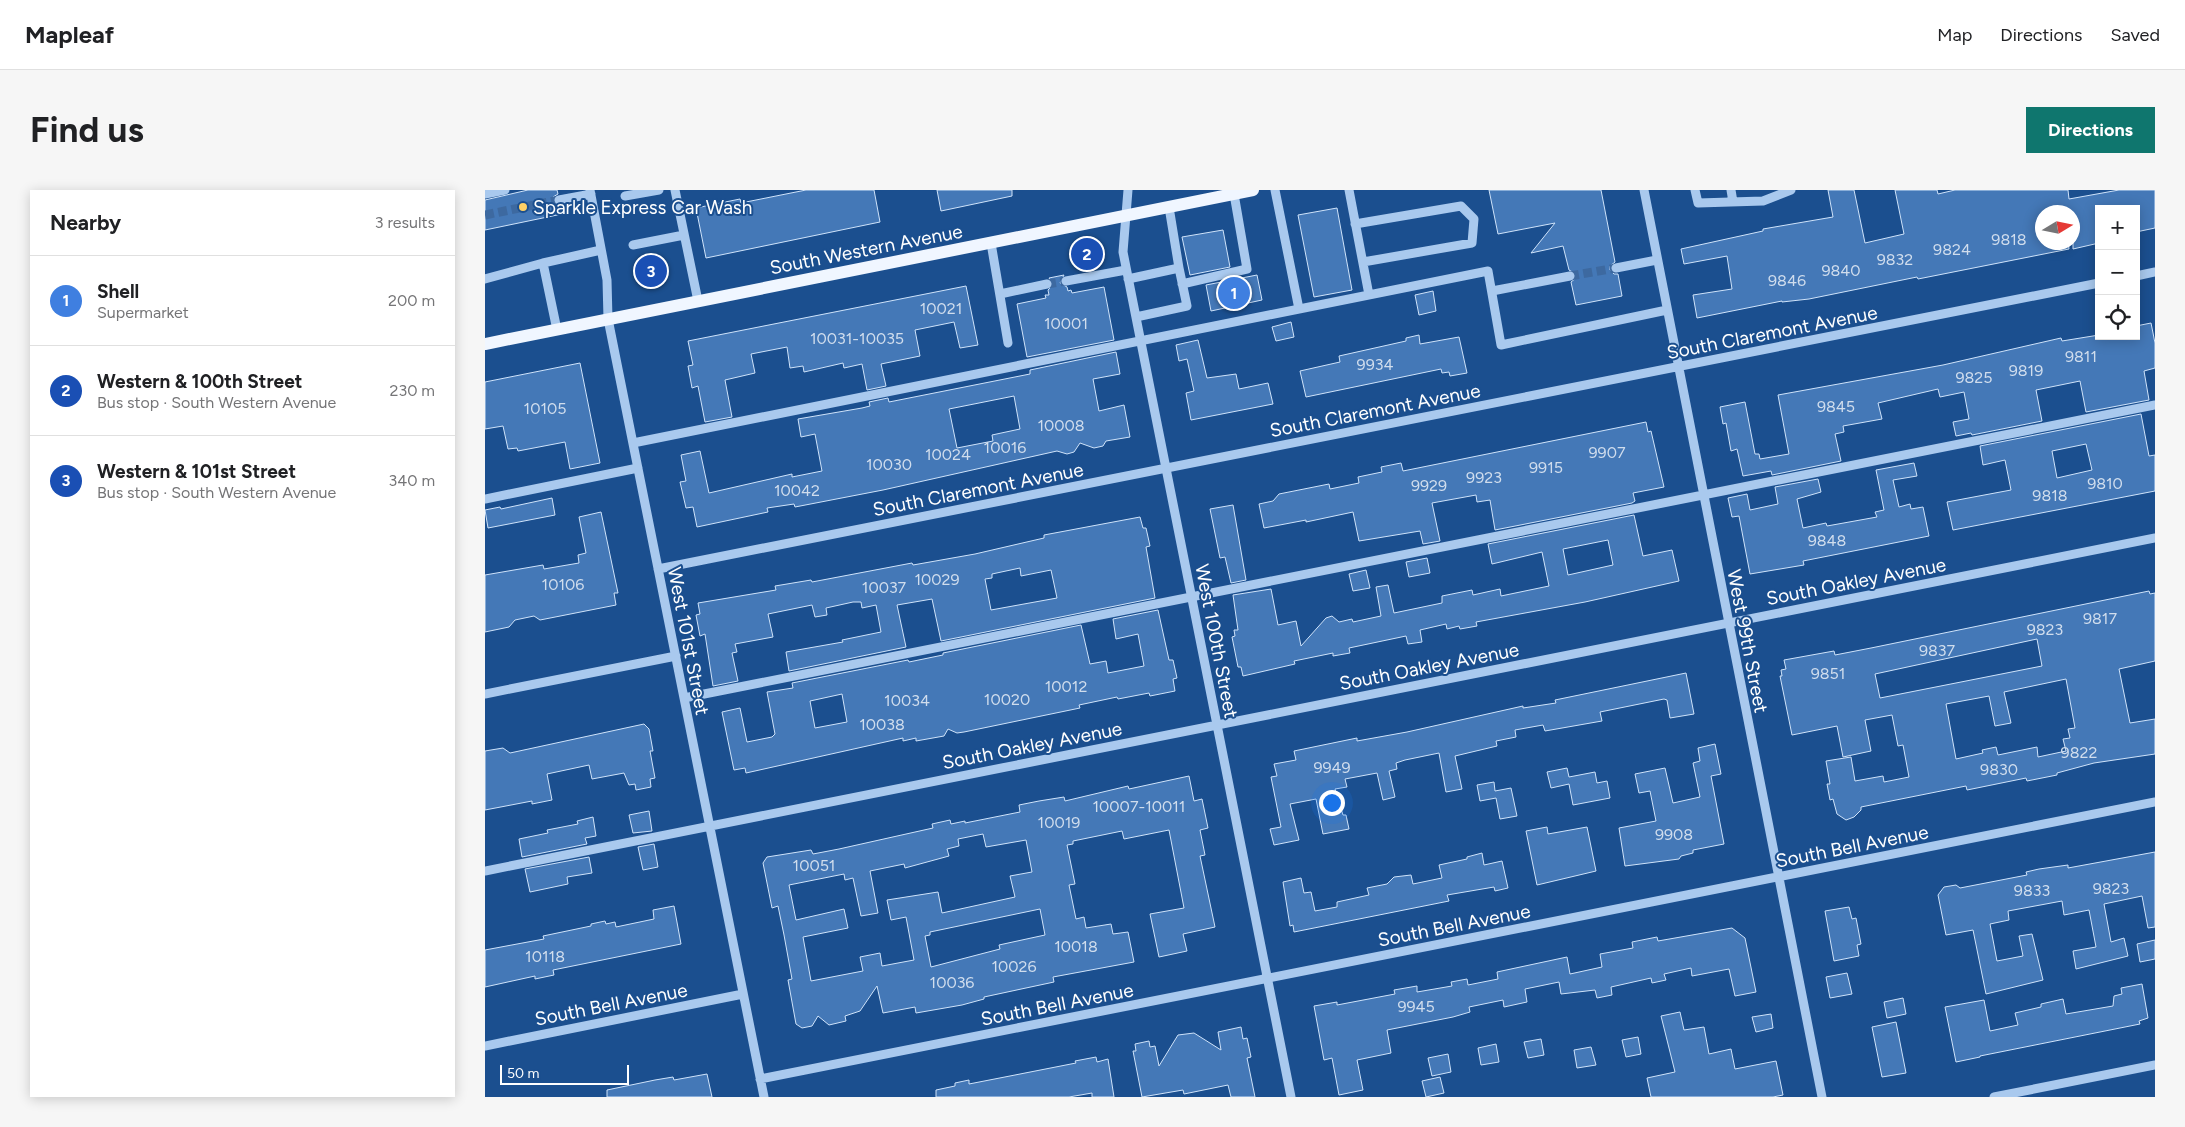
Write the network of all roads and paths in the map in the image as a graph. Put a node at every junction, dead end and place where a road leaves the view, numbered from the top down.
1 (505, 190) edge
2 (659, 190) edge
3 (675, 190) edge
4 (1127, 190) edge
5 (1253, 190) edge
6 (1275, 190) edge
7 (1349, 190) edge
8 (1644, 190) edge
9 (1695, 190) edge
10 (1731, 190) edge
11 (1791, 190) edge
12 (590, 192) edge
13 (485, 194) edge
14 (1234, 194) junction
15 (625, 196) dead end
16 (559, 200) tunnel mouth
17 (1733, 202) junction
18 (1169, 207) junction
19 (1125, 216) junction
20 (1355, 224) junction
21 (684, 235) junction
22 (991, 243) junction
23 (633, 245) dead end
24 (601, 250) junction
25 (1657, 260) junction
26 (543, 262) junction
27 (1363, 262) junction
28 (1179, 268) junction
29 (1616, 268) tunnel mouth
30 (2155, 272) edge
31 (1127, 275) junction
32 (2140, 275) edge
33 (1570, 276) tunnel mouth
34 (485, 279) edge
35 (1066, 281) tunnel mouth
36 (1047, 284) tunnel mouth
37 (1182, 284) junction
38 (2095, 284) edge
39 (1492, 291) junction
40 (1000, 294) junction
41 (1369, 295) junction
42 (698, 301) junction
43 (1299, 309) junction
44 (1667, 310) junction
45 (1136, 316) junction
46 (608, 319) junction
47 (557, 330) junction
48 (1141, 341) junction
49 (1008, 343) dead end
50 (485, 344) edge
51 (1677, 367) junction
52 (2155, 406) edge
53 (633, 443) junction
54 (638, 468) junction
55 (1166, 468) junction
56 (1703, 495) junction
57 (485, 499) edge
58 (2155, 538) edge
59 (658, 569) junction
60 (1191, 597) junction
61 (1729, 623) junction
62 (676, 656) junction
63 (485, 694) edge
64 (684, 698) junction
65 (1217, 725) junction
66 (2155, 802) edge
67 (710, 826) junction
68 (485, 871) edge
69 (1778, 877) junction
70 (1267, 978) junction
71 (743, 994) junction
72 (485, 1046) edge
73 (2155, 1065) edge
74 (760, 1079) junction
75 (764, 1097) edge
76 (1291, 1097) edge
77 (1822, 1097) edge
78 (1994, 1097) edge

1 - 13 street
2 - 15 street
3 - 21 street
4 - 19 street, West 100th Street
5 - 14 main road, South Western Avenue
6 - 43 street
7 - 20 street
8 - 25 street, West 99th Street
9 - 17 street
10 - 17 street
11 - 17 street
12 - 16 street
12 - 24 street, West 101st Street
14 - 18 main road, South Western Avenue
14 - 37 street
18 - 19 main road, South Western Avenue
18 - 28 street
19 - 22 main road, South Western Avenue
19 - 31 street, West 100th Street
20 - 27 street
20 - 27 street
21 - 23 street
21 - 42 street
22 - 40 street
22 - 42 main road, South Western Avenue
24 - 26 street
24 - 46 street, West 101st Street
25 - 29 street
25 - 44 street, West 99th Street
26 - 34 street
26 - 47 street
27 - 41 street
28 - 31 street
28 - 37 street
30 - 32 street
31 - 35 street
31 - 45 street, West 100th Street
33 - 39 street
36 - 40 street
37 - 45 street
38 - 51 street, South Claremont Avenue
39 - 41 street
39 - 44 street
40 - 49 street
41 - 43 street
42 - 46 main road, South Western Avenue
43 - 48 street
44 - 51 street, West 99th Street
45 - 48 street, West 100th Street
46 - 47 main road, South Western Avenue
46 - 53 street, West 101st Street
47 - 50 main road, South Western Avenue
48 - 53 street
48 - 55 street, West 100th Street
51 - 55 street, South Claremont Avenue
51 - 56 street, West 99th Street
52 - 56 street
53 - 54 street, West 101st Street
54 - 57 street
54 - 59 street, West 101st Street
55 - 59 street, South Claremont Avenue
55 - 60 street, West 100th Street
56 - 60 street
56 - 61 street, West 99th Street
58 - 61 street, South Oakley Avenue
59 - 62 street, West 101st Street
60 - 64 street
60 - 65 street, West 100th Street
61 - 65 street, South Oakley Avenue
61 - 69 street, West 99th Street
62 - 63 street
62 - 64 street, West 101st Street
64 - 67 street, West 101st Street
65 - 67 street, South Oakley Avenue
65 - 70 street, West 100th Street
66 - 69 street, South Bell Avenue
67 - 68 street, South Oakley Avenue
67 - 71 street, West 101st Street
69 - 70 street, South Bell Avenue
69 - 77 street, West 99th Street
70 - 74 street, South Bell Avenue
70 - 76 street, West 100th Street
71 - 72 street, South Bell Avenue
71 - 74 street, West 101st Street
73 - 78 street
74 - 75 street, West 101st Street

